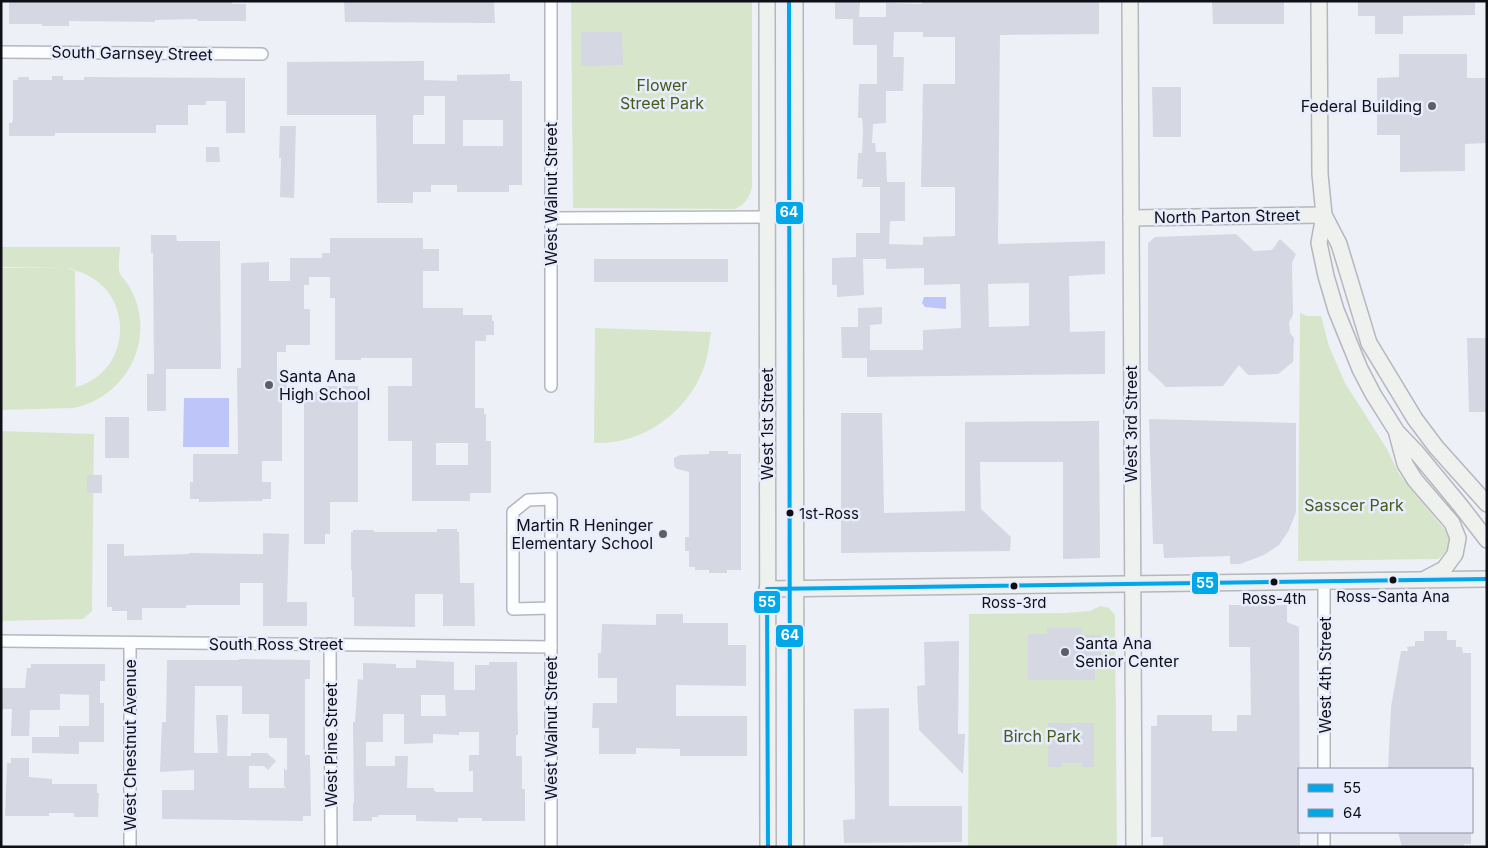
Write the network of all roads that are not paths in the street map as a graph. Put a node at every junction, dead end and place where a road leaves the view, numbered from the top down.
1 (551, 1) edge
2 (768, 1) edge
3 (795, 1) edge
4 (1130, 1) edge
5 (1319, 1) edge
6 (1, 52) edge
7 (262, 54) dead end
8 (1324, 214) junction
9 (767, 217) junction
10 (551, 218) junction
11 (1131, 218) junction
12 (551, 386) dead end
13 (1397, 432) junction
14 (1487, 504) edge
15 (1487, 540) edge
16 (1487, 578) edge
17 (1424, 579) junction
18 (1324, 581) junction
19 (1132, 583) junction
20 (795, 588) junction
21 (768, 589) junction
22 (551, 608) junction
23 (1, 641) edge
24 (130, 643) junction
25 (330, 644) junction
26 (551, 647) junction
27 (1324, 768) edge
28 (1324, 833) edge
29 (130, 847) edge
30 (331, 847) edge
31 (551, 847) edge
32 (768, 847) edge
33 (796, 847) edge
34 (1134, 847) edge
35 (1324, 847) edge

1 - 10 street, West Walnut Street
2 - 9 main road, West 1st Street
3 - 20 main road, West 1st Street
4 - 11 main road, West 3rd Street
5 - 8 main road
6 - 7 street, South Garnsey Street
8 - 11 main road, North Parton Street
8 - 13 main road
8 - 14 main road
9 - 10 street
9 - 21 main road, West 1st Street
10 - 12 street, West Walnut Street
11 - 19 main road, West 3rd Street
13 - 15 main road
13 - 17 main road
16 - 17 main road
17 - 18 main road
18 - 19 main road
18 - 27 street, West 4th Street
19 - 20 main road
19 - 34 main road, West 3rd Street
20 - 21 main road
20 - 33 main road, West 1st Street
21 - 32 main road, West 1st Street
22 - 22 street, West Walnut Street
22 - 26 street, West Walnut Street
23 - 24 street, South Ross Street
24 - 25 street, South Ross Street
24 - 29 street, West Chestnut Avenue
25 - 26 street, South Ross Street
25 - 30 street, West Pine Street
26 - 31 street, West Walnut Street
28 - 35 street

